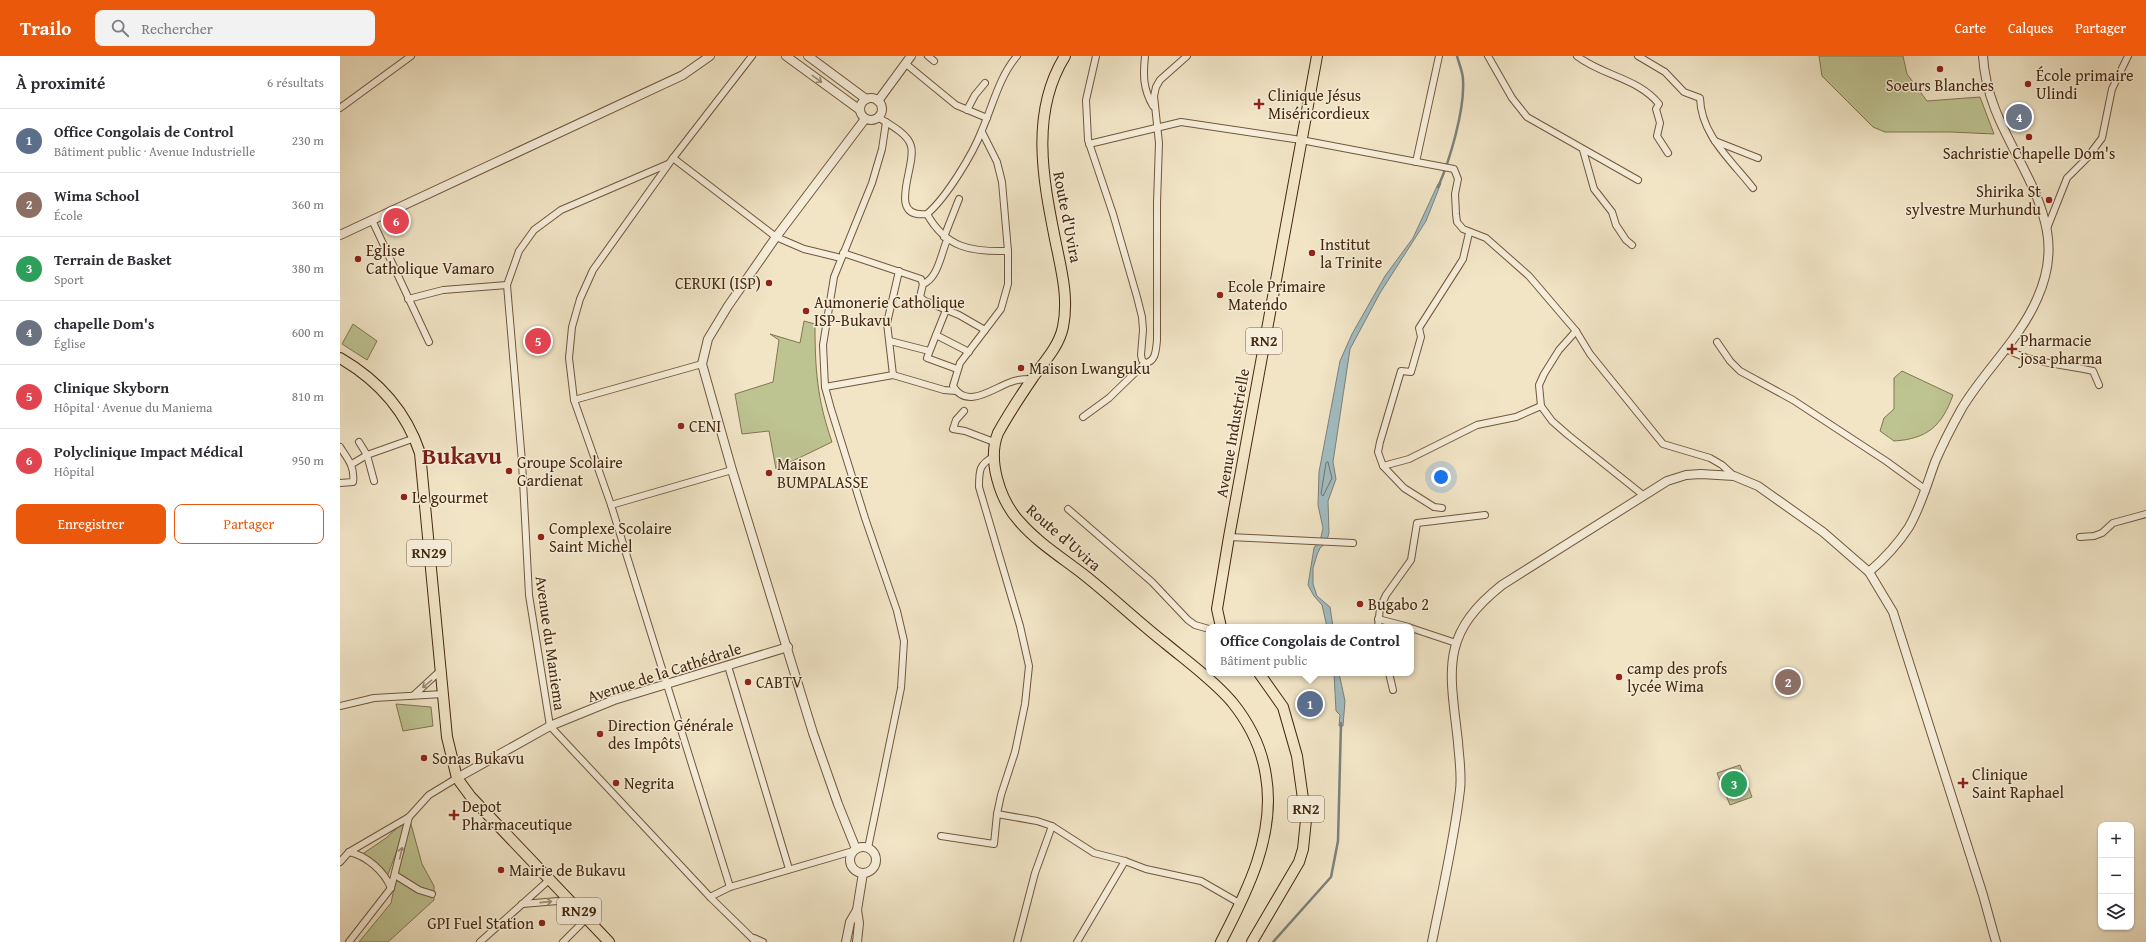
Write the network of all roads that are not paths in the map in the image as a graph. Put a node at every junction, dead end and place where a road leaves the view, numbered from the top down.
1 (411, 56) edge
2 (710, 56) edge
3 (752, 56) edge
4 (786, 56) edge
5 (808, 56) edge
6 (911, 56) edge
7 (928, 56) edge
8 (1017, 56) edge
9 (1065, 56) edge
10 (1096, 56) edge
11 (1145, 56) edge
12 (1187, 56) edge
13 (1317, 56) edge
14 (1439, 56) edge
15 (1488, 56) edge
16 (1577, 56) edge
17 (1638, 56) edge
18 (1983, 56) edge
19 (2128, 56) edge
20 (934, 61) dead end
21 (906, 64) junction
22 (985, 83) dead end
23 (866, 99) junction
24 (878, 101) junction
25 (1154, 107) junction
26 (340, 108) edge
27 (860, 110) junction
28 (967, 110) junction
29 (987, 118) junction
30 (865, 119) junction
31 (882, 120) junction
32 (1158, 127) junction
33 (982, 132) junction
34 (1301, 140) junction
35 (1713, 141) junction
36 (1089, 144) junction
37 (1583, 150) junction
38 (1668, 153) dead end
39 (673, 158) junction
40 (1758, 158) dead end
41 (1416, 162) junction
42 (668, 164) junction
43 (1638, 180) dead end
44 (1753, 188) dead end
45 (959, 199) dead end
46 (927, 214) junction
47 (372, 220) junction
48 (2046, 231) junction
49 (1469, 233) junction
50 (340, 235) edge
51 (776, 237) junction
52 (945, 238) junction
53 (1632, 245) dead end
54 (1008, 251) junction
55 (842, 255) junction
56 (899, 271) junction
57 (924, 284) junction
58 (507, 285) junction
59 (408, 299) junction
60 (946, 310) junction
61 (985, 330) junction
62 (1576, 331) junction
63 (936, 335) junction
64 (890, 341) junction
65 (429, 342) dead end
66 (1717, 342) dead end
67 (2006, 349) junction
68 (929, 351) junction
69 (968, 352) junction
70 (340, 358) edge
71 (1145, 363) junction
72 (702, 364) junction
73 (957, 369) junction
74 (893, 375) junction
75 (1032, 379) junction
76 (2098, 385) dead end
77 (825, 387) junction
78 (956, 391) junction
79 (574, 400) junction
80 (1541, 406) junction
81 (964, 412) dead end
82 (1083, 417) dead end
83 (415, 438) junction
84 (359, 442) dead end
85 (994, 442) junction
86 (340, 448) edge
87 (367, 455) junction
88 (995, 456) junction
89 (352, 464) junction
90 (1383, 466) junction
91 (732, 470) junction
92 (1734, 476) junction
93 (374, 481) dead end
94 (340, 483) edge
95 (1926, 490) junction
96 (1643, 495) junction
97 (611, 504) junction
98 (1442, 508) dead end
99 (1068, 509) dead end
100 (2146, 514) edge
101 (1485, 515) dead end
102 (1229, 536) junction
103 (2080, 537) dead end
104 (1353, 543) dead end
105 (1869, 572) junction
106 (1378, 619) junction
107 (1220, 624) edge
108 (1378, 624) edge
109 (1398, 624) edge
110 (1206, 628) edge
111 (1414, 628) edge
112 (1456, 643) junction
113 (788, 647) junction
114 (728, 666) junction
115 (440, 671) junction
116 (1261, 676) edge
117 (1390, 676) edge
118 (666, 684) junction
119 (1393, 690) dead end
120 (443, 694) junction
121 (414, 696) junction
122 (340, 706) edge
123 (550, 726) junction
124 (457, 778) junction
125 (997, 814) junction
126 (409, 817) junction
127 (1052, 826) junction
128 (941, 836) dead end
129 (868, 848) junction
130 (855, 850) junction
131 (348, 852) junction
132 (1125, 861) junction
133 (340, 862) edge
134 (789, 869) junction
135 (863, 873) junction
136 (395, 875) junction
137 (549, 880) junction
138 (391, 888) junction
139 (730, 888) junction
140 (432, 894) dead end
141 (710, 897) junction
142 (570, 900) junction
143 (522, 904) junction
144 (1241, 904) junction
145 (857, 910) junction
146 (587, 918) junction
147 (755, 940) edge
148 (349, 942) edge
149 (480, 942) edge
150 (563, 942) edge
151 (609, 942) edge
152 (764, 942) edge
153 (846, 942) edge
154 (857, 942) edge
155 (1018, 942) edge
156 (1077, 942) edge
157 (1221, 942) edge
158 (1252, 942) edge
159 (1432, 942) edge
160 (1996, 942) edge

1 - 26 street
2 - 47 street
3 - 39 street
4 -> 27 street
5 - 23 street
6 - 21 street
7 - 20 street
8 - 29 street
9 - 75 main road, Route d'Uvira
10 - 36 street
11 - 25 street
12 - 25 street
13 - 34 main road, Avenue Industrielle / RN2
14 - 41 street
15 - 37 street
16 - 38 street
17 - 35 street
18 - 48 street
19 - 48 street
21 - 24 street
21 - 28 street
22 - 28 street
23 - 24 street
23 - 27 street
24 - 31 street
25 - 32 street
27 - 30 street
28 - 29 street
29 - 33 street
30 - 31 street
30 - 51 street
31 - 46 street
31 - 55 street
32 - 34 street
32 - 36 street
32 - 71 street
33 - 46 street
33 - 54 street
34 - 41 street
34 - 102 main road, Avenue Industrielle / RN2
35 - 40 street
35 - 44 street
36 - 71 street
37 - 43 street
37 - 53 street
39 - 42 street
39 - 51 street
41 - 49 street
42 - 58 street, Avenue du Maniema
42 - 79 street
45 - 52 street
46 - 52 street
47 - 50 street
47 - 59 street
48 - 67 street
49 - 62 street
49 - 90 street
51 - 55 street
51 - 72 street
52 - 54 street
52 - 57 street
54 - 61 street
55 - 56 street
55 - 77 street
56 - 57 street
56 - 64 street
57 - 60 street
58 - 59 street
58 - 123 street, Avenue du Maniema
59 - 65 street
60 - 61 street
60 - 63 street
61 - 69 street
62 - 80 street
62 - 92 street
63 - 68 street
63 - 69 street
64 - 68 street
64 - 74 street
66 - 95 street
67 - 76 street
67 - 95 street
68 - 73 street
69 - 73 street
70 - 83 main road, RN29
71 - 82 street
72 - 79 street
72 - 91 street
73 - 78 street
74 - 77 street
74 - 78 street
75 - 78 street
75 - 85 main road, Route d'Uvira
77 - 129 street
79 - 97 street
80 - 90 street
80 - 96 street
81 - 85 street
83 - 87 street
83 - 115 main road, RN29
84 - 87 street
85 - 88 main road, Route d'Uvira
86 - 89 street
87 - 89 street
87 - 93 street
88 - 125 street
88 - 144 main road, Route d'Uvira
89 - 94 street
90 - 98 street
91 - 97 street
91 - 113 street
92 - 96 street
92 - 105 street
95 - 105 street
96 - 112 street
97 - 118 street
99 - 110 street
100 - 103 street
101 - 106 street
102 - 104 street
102 - 107 main road, Avenue Industrielle / RN2
105 - 160 street
106 - 108 street
106 - 109 street
111 - 112 street
112 - 159 street
113 - 114 street, Avenue de la Cathédrale
113 - 130 street
114 - 118 street, Avenue de la Cathédrale
114 - 134 street
115 - 120 main road, RN29
115 -> 121 street
116 - 158 main road, RN2
117 - 119 street
118 - 123 street, Avenue de la Cathédrale
118 - 139 street
120 - 121 street
120 - 124 main road, RN29
121 - 122 street
123 - 124 street, Avenue de la Cathédrale
123 - 141 street, Avenue du Maniema
124 - 126 street, Avenue de la Cathédrale
124 - 137 main road, RN29
125 - 127 street
125 - 128 street
126 - 131 street, Avenue de la Cathédrale
136 -> 126 street, Avenue de la Cathédrale
127 - 132 street
127 - 155 street
129 - 130 street
129 - 135 street
130 - 134 street
130 - 135 street
131 - 133 street
131 - 138 street
132 - 144 street
132 - 156 street
134 - 139 street
135 - 145 street
136 - 138 street, Avenue de la Cathédrale
136 - 140 street
137 - 142 main road, RN29
137 - 143 street
138 - 148 street, Avenue de la Cathédrale
139 - 141 street
141 - 147 street, Avenue du Maniema
143 -> 142 street
142 - 146 main road, RN29
143 - 149 street
144 - 157 main road, Route d'Uvira
145 - 153 street
145 - 154 street
146 - 150 street
146 - 151 main road, RN29
147 - 152 street

